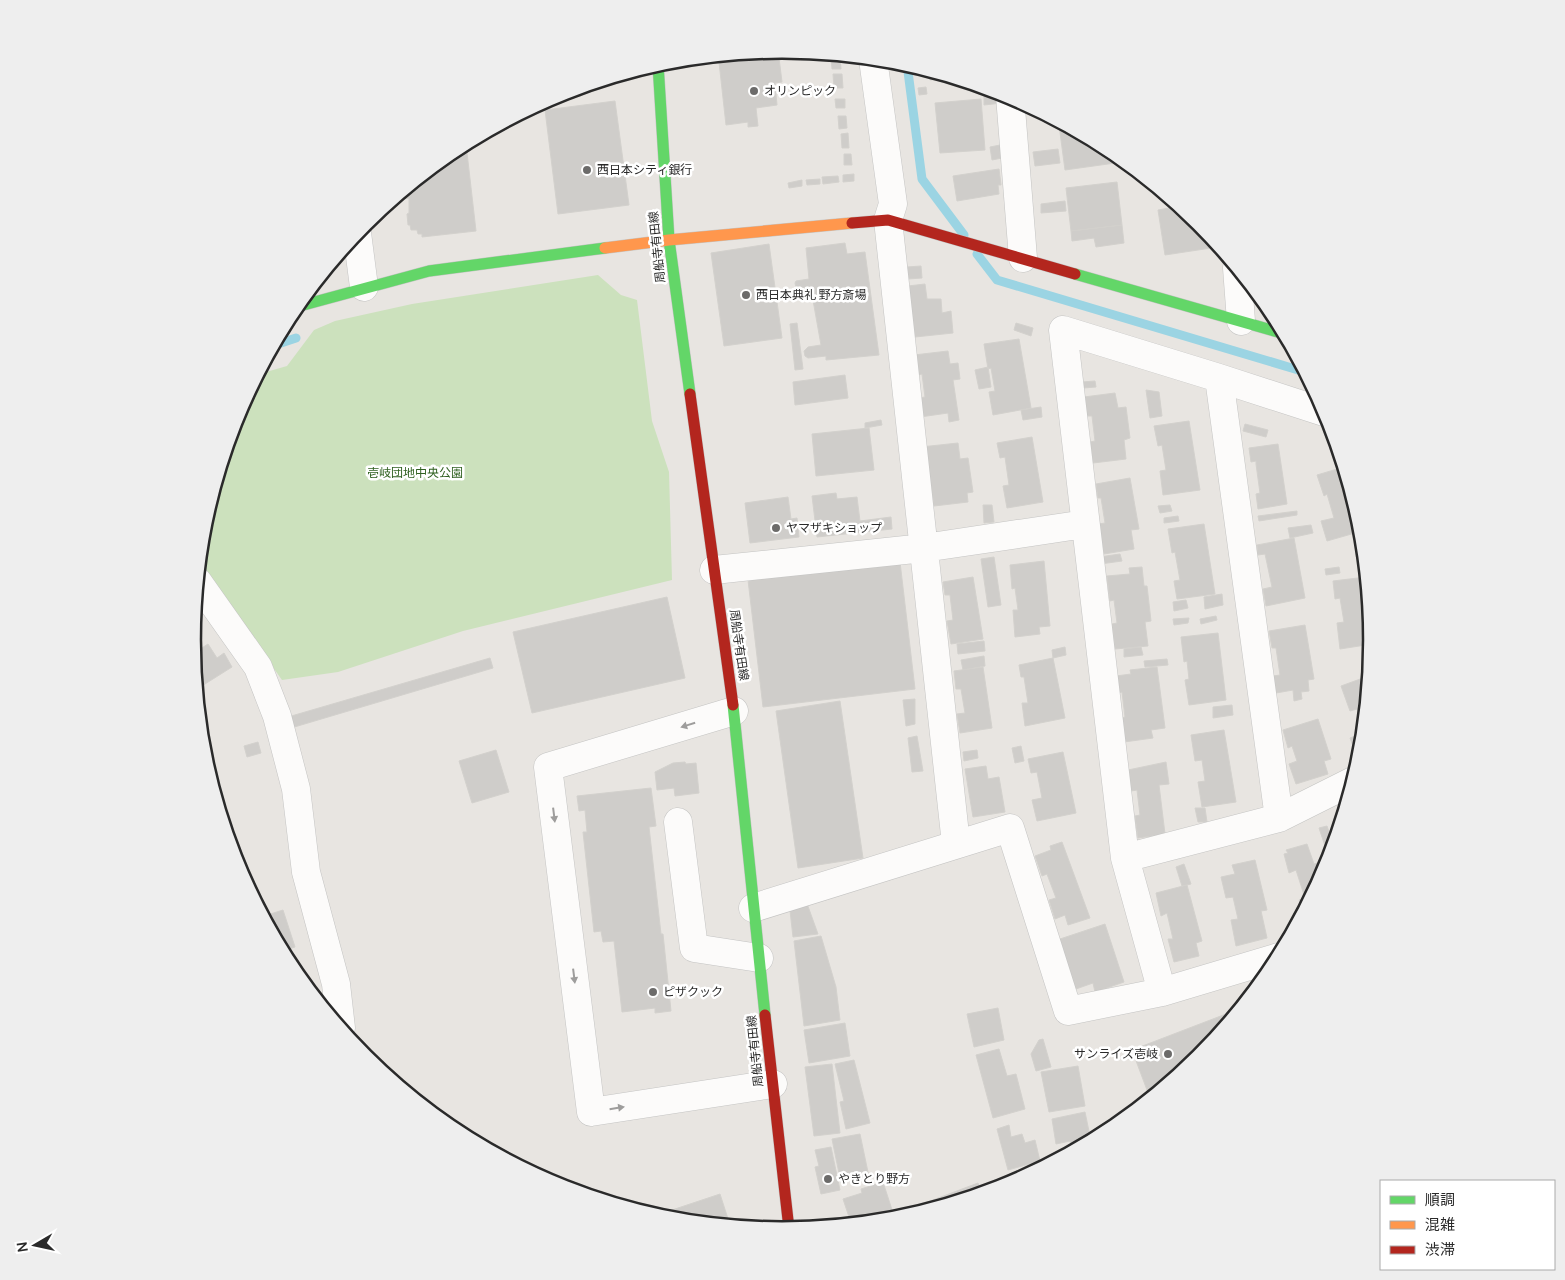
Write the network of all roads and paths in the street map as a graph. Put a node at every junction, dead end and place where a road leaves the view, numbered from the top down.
1 (874, 67) edge
2 (659, 73) edge
3 (1011, 106) edge
4 (888, 220) junction
5 (669, 240) junction
6 (358, 243) edge
7 (1023, 258) junction
8 (1238, 278) edge
9 (364, 287) junction
10 (309, 303) edge
11 (1240, 321) junction
12 (1275, 331) edge
13 (1219, 378) junction
14 (1316, 409) edge
15 (1085, 524) junction
16 (924, 548) junction
17 (714, 570) junction
18 (203, 590) edge
19 (734, 711) junction
20 (1345, 784) edge
21 (1279, 818) junction
22 (678, 822) dead end
23 (956, 844) junction
24 (1125, 858) junction
25 (753, 908) junction
26 (759, 958) junction
27 (1268, 960) edge
28 (1162, 992) junction
29 (340, 1017) edge
30 (773, 1084) junction
31 (788, 1221) edge

1 - 4 street
2 - 5 main road, 周船寺有田線
3 - 7 street
4 - 5 main road
4 - 7 main road
4 - 16 street
5 - 9 main road
5 - 17 main road, 周船寺有田線
6 - 9 street
7 - 11 main road
8 - 11 street
9 - 10 main road
11 - 12 main road
13 - 14 street
13 - 15 street
13 - 21 street
15 - 16 street
15 - 24 street
16 - 17 street
16 - 23 street
17 - 19 main road, 周船寺有田線
18 - 29 street
19 - 25 main road, 周船寺有田線
19 -> 30 street
20 - 21 street
21 - 24 street
22 - 26 street
23 - 25 street
23 - 28 street
24 - 28 street
25 - 26 main road, 周船寺有田線
26 - 30 main road, 周船寺有田線
27 - 28 street
30 - 31 main road, 周船寺有田線

